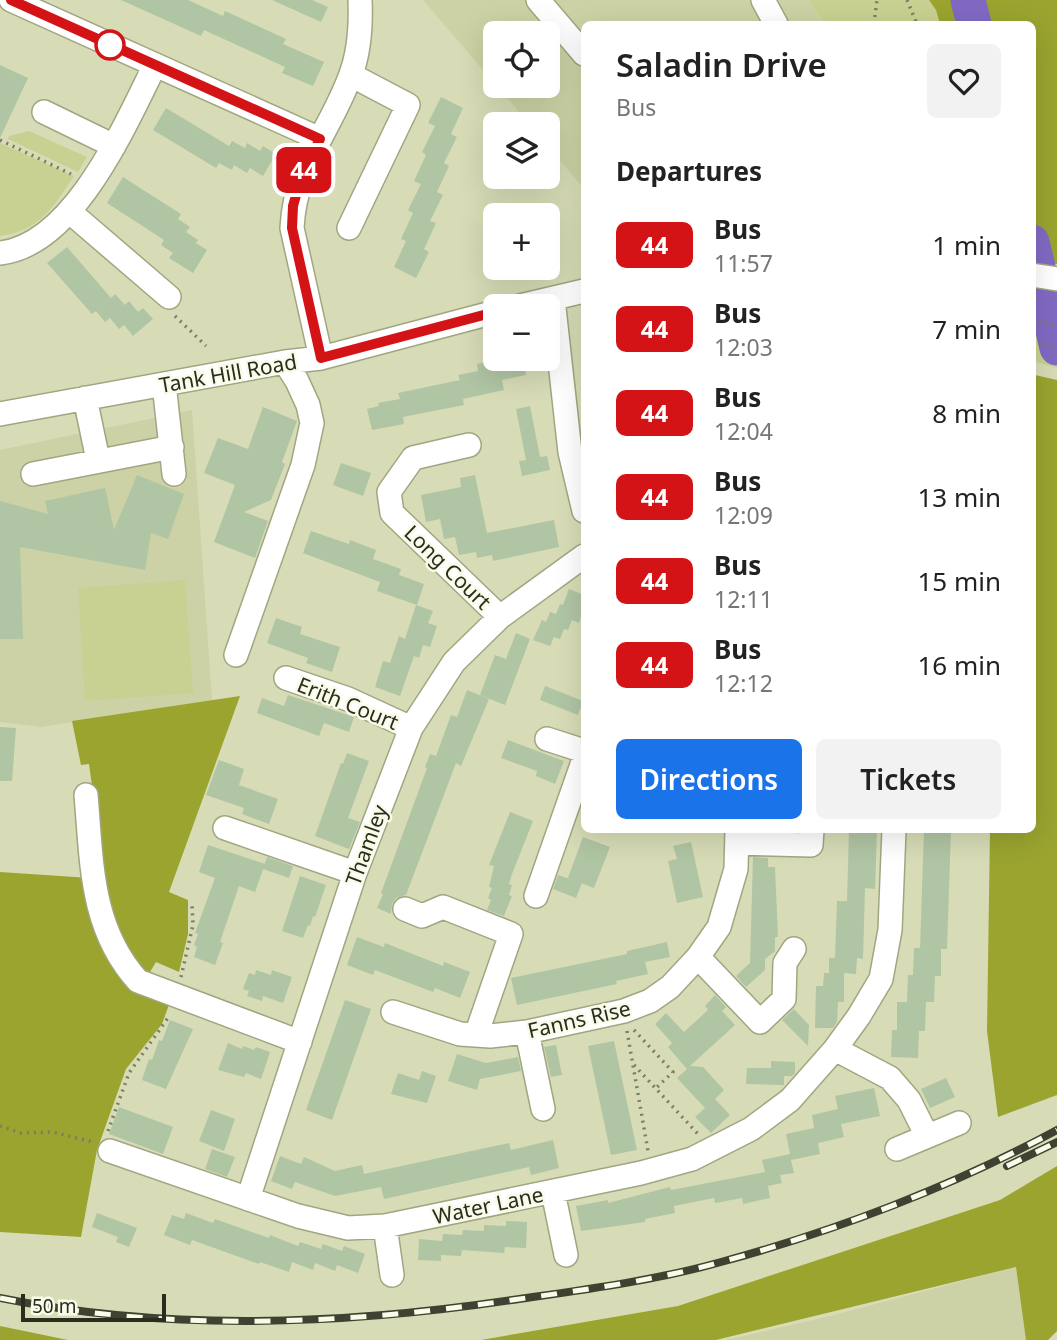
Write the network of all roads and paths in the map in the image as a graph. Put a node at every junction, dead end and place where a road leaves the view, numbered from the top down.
1 (11, 0) edge
2 (360, 0) edge
3 (538, 0) edge
4 (763, 0) edge
5 (877, 0) edge
6 (907, 0) edge
7 (774, 21) edge
8 (874, 21) edge
9 (916, 21) edge
10 (581, 50) edge
11 (155, 65) junction
12 (351, 75) junction
13 (44, 113) dead end
14 (320, 139) junction
15 (0, 140) edge
16 (114, 146) junction
17 (89, 183) junction
18 (70, 212) junction
19 (349, 228) dead end
20 (0, 253) edge
21 (1036, 276) edge
22 (1057, 279) edge
23 (581, 292) edge
24 (169, 297) joint
25 (560, 297) edge
26 (483, 315) edge
27 (1036, 320) edge
28 (1057, 326) edge
29 (1036, 341) edge
30 (206, 346) dead end
31 (1057, 348) edge
32 (321, 358) junction
33 (285, 362) junction
34 (560, 362) edge
35 (164, 384) junction
36 (85, 398) junction
37 (0, 414) edge
38 (469, 445) dead end
39 (172, 446) junction
40 (97, 460) junction
41 (33, 474) dead end
42 (174, 474) dead end
43 (581, 498) edge
44 (581, 558) edge
45 (500, 617) junction
46 (236, 655) dead end
47 (286, 678) dead end
48 (411, 728) junction
49 (547, 738) dead end
50 (581, 750) edge
51 (581, 768) edge
52 (86, 795) dead end
53 (225, 828) dead end
54 (812, 833) edge
55 (894, 833) edge
56 (737, 836) edge
57 (355, 873) junction
58 (537, 895) dead end
59 (192, 904) dead end
60 (405, 909) dead end
61 (794, 949) dead end
62 (698, 957) junction
63 (179, 998) junction
64 (394, 1012) dead end
65 (527, 1032) junction
66 (476, 1035) junction
67 (300, 1042) junction
68 (835, 1049) junction
69 (633, 1064) junction
70 (656, 1088) junction
71 (543, 1108) dead end
72 (959, 1123) dead end
73 (0, 1126) edge
74 (927, 1136) junction
75 (106, 1149) junction
76 (711, 1149) junction
77 (897, 1149) dead end
78 (652, 1170) junction
79 (553, 1192) junction
80 (248, 1199) junction
81 (384, 1226) junction
82 (566, 1255) dead end
83 (392, 1275) dead end

1 - 11 street
2 - 12 street
3 - 10 street
4 - 7 street
5 - 8 path
6 - 9 path
11 - 14 street
11 - 16 street
12 - 14 street
12 - 19 street
13 - 16 street
14 - 32 street
15 - 17 path
16 - 17 street
17 - 18 street
18 - 20 street
18 - 24 street
21 - 22 street
23 - 25 street
24 - 30 path
26 - 32 street, Tank Hill Road
27 - 28 path
29 - 31 path
32 - 33 street, Tank Hill Road
33 - 35 street, Tank Hill Road
33 - 46 street
34 - 43 street
35 - 36 street, Tank Hill Road
35 - 39 street
36 - 37 street, Tank Hill Road
36 - 40 street
38 - 45 street, Long Court
39 - 40 street
39 - 42 street
40 - 41 street
44 - 45 street, Thamley
45 - 48 street, Thamley
47 - 48 street, Erith Court
48 - 57 street, Thamley
49 - 50 street
51 - 58 street
52 - 63 street
53 - 57 street
54 - 56 street
55 - 68 street, Water Lane
56 - 62 street, Fanns Rise
57 - 67 street, Thamley
59 - 63 path
60 - 66 street
61 - 62 street
62 - 65 street, Fanns Rise
63 - 67 street
63 - 75 path
64 - 66 street, Fanns Rise
65 - 66 street, Fanns Rise
65 - 71 street
67 - 80 street, Thamley
68 - 74 street
68 - 76 street, Water Lane
69 - 70 path
69 - 70 path
69 - 78 path
70 - 76 path
72 - 74 street
73 - 75 path
74 - 77 street
75 - 80 street, Water Lane
76 - 78 street, Water Lane
78 - 79 street, Water Lane
79 - 81 street, Water Lane
79 - 82 street
80 - 81 street, Water Lane
81 - 83 street

